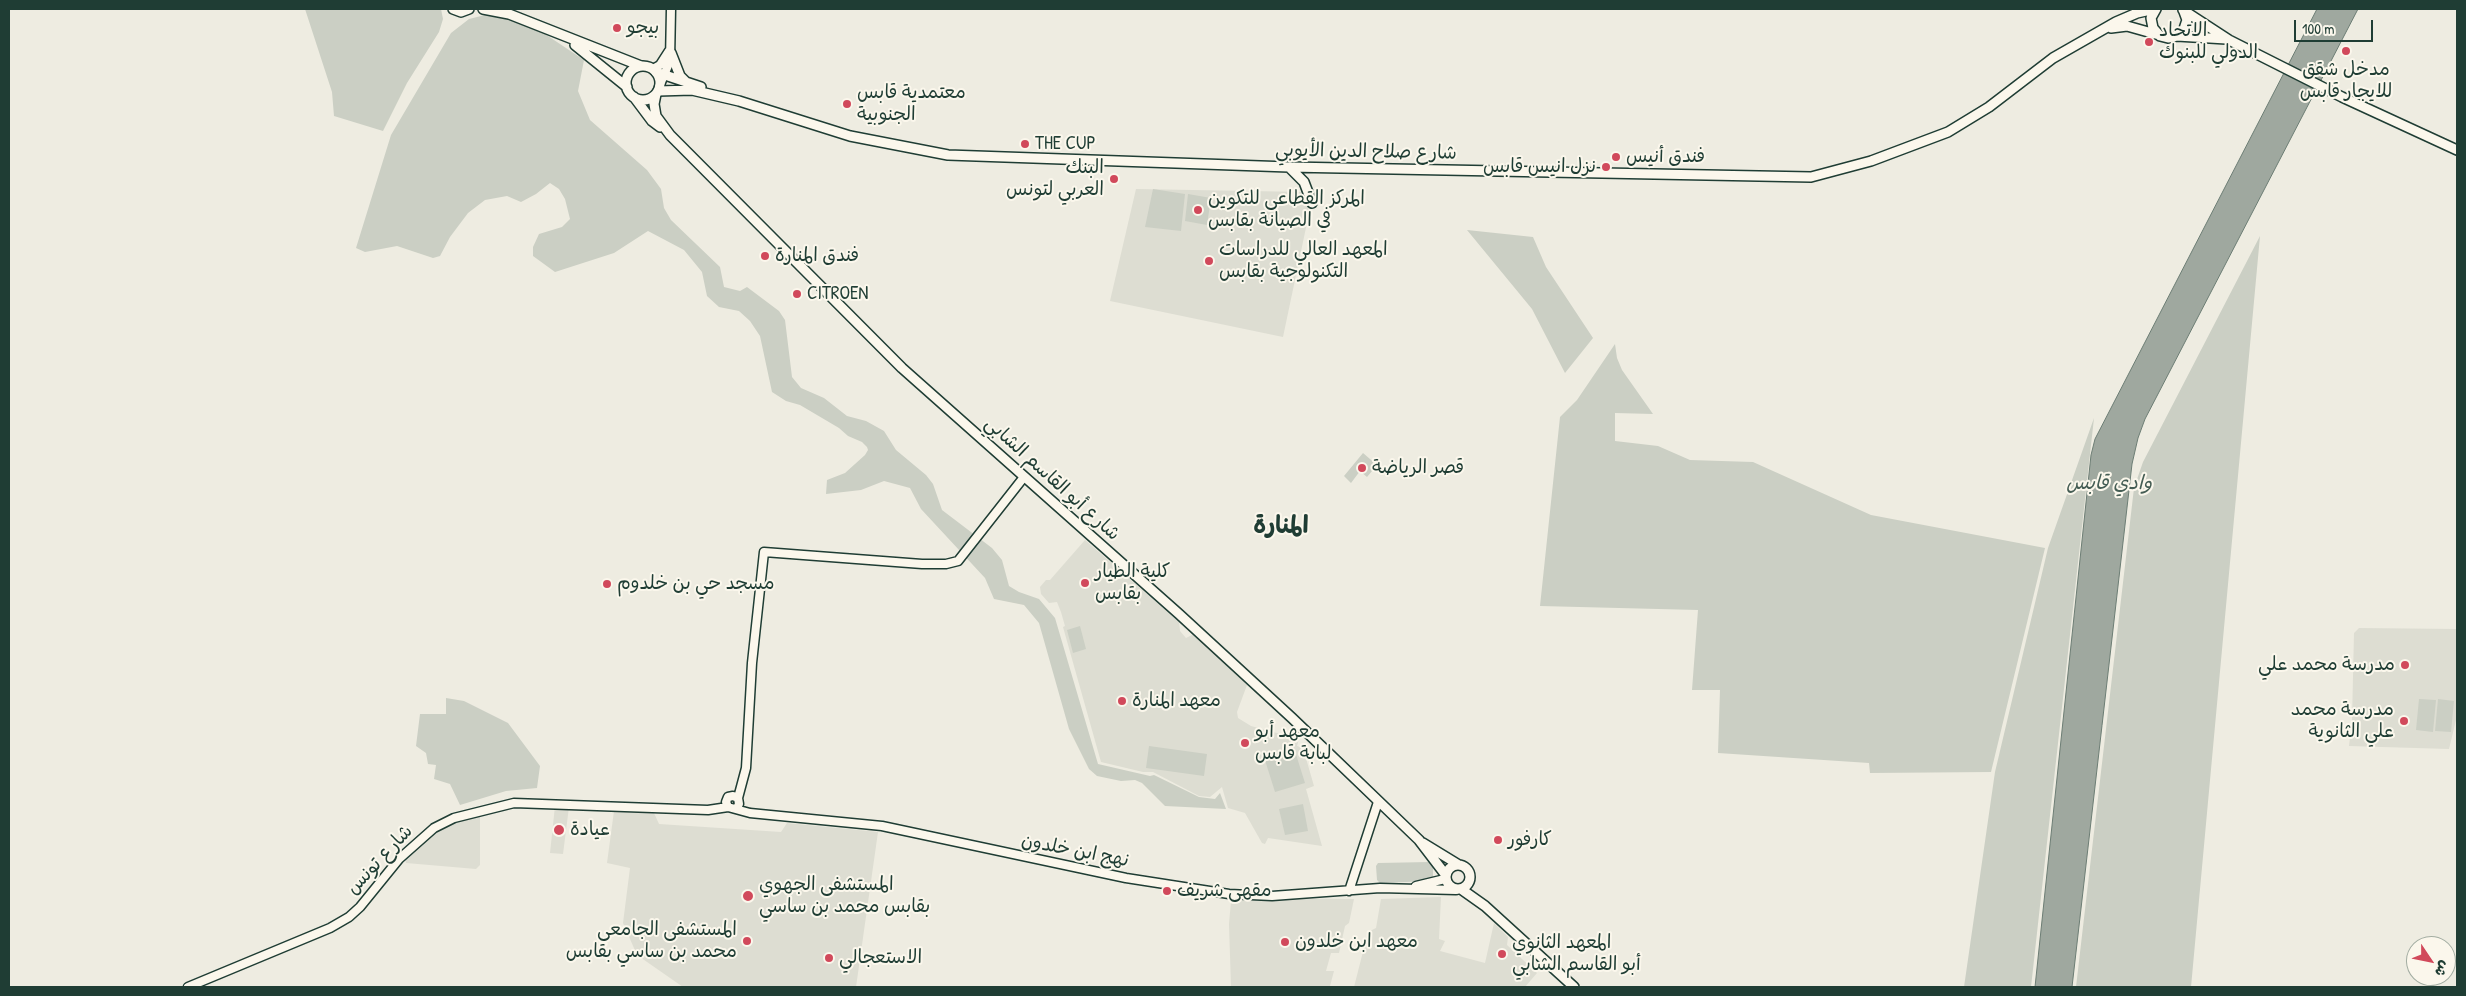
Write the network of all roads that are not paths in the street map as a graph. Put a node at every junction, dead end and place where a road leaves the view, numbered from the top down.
1 (453, 9) edge
2 (471, 9) edge
3 (483, 9) edge
4 (671, 9) edge
5 (2155, 9) edge
6 (2183, 9) edge
7 (505, 11) edge
8 (2135, 11) edge
9 (2103, 30) junction
10 (556, 32) junction
11 (2158, 34) junction
12 (2176, 36) junction
13 (2229, 40) junction
14 (671, 42) junction
15 (586, 45) junction
16 (671, 53) junction
17 (599, 63) junction
18 (641, 66) junction
19 (654, 70) junction
20 (665, 76) junction
21 (686, 82) junction
22 (627, 87) junction
23 (658, 90) junction
24 (717, 96) junction
25 (634, 97) junction
26 (670, 135) junction
27 (2457, 150) edge
28 (1290, 167) junction
29 (1312, 203) dead end
30 (1024, 477) junction
31 (738, 798) junction
32 (1378, 802) junction
33 (733, 807) junction
34 (1419, 840) junction
35 (1459, 865) junction
36 (1445, 876) junction
37 (1469, 882) junction
38 (1410, 888) junction
39 (1459, 890) junction
40 (1349, 891) junction
41 (1485, 906) junction
42 (188, 987) edge
43 (1574, 987) edge

1 - 2 main road
3 - 7 main road
4 - 14 street
5 - 8 main road, شارع صلاح الدين الأيوبي
5 - 11 main road
6 - 12 main road
6 - 13 main road
7 - 10 main road
8 - 9 main road, شارع صلاح الدين الأيوبي
8 - 11 main road
9 - 11 main road, شارع صلاح الدين الأيوبي
9 - 28 main road, شارع صلاح الدين الأيوبي
10 - 15 main road
10 - 17 main road
11 - 12 main road
12 - 13 main road
13 - 27 main road
14 - 16 street
14 - 19 street
15 - 17 main road
15 - 18 main road
16 - 20 street
16 - 21 main road
17 - 22 main road
18 - 19 main road
18 - 22 main road
19 - 20 main road, شارع صلاح الدين الأيوبي
19 - 23 main road
20 - 21 main road, شارع صلاح الدين الأيوبي
20 - 23 street
21 - 24 main road, شارع صلاح الدين الأيوبي
22 - 25 main road
23 - 24 main road, شارع صلاح الدين الأيوبي
23 - 25 main road
23 - 26 main road, شارع أبو القاسم الشابي
24 - 28 main road, شارع صلاح الدين الأيوبي
25 - 26 main road, شارع أبو القاسم الشابي
26 - 30 main road, شارع أبو القاسم الشابي
28 - 29 main road
30 - 31 street
30 - 32 main road, شارع أبو القاسم الشابي
31 - 33 street
31 - 33 street
32 - 34 main road, شارع أبو القاسم الشابي
32 - 40 street
33 - 40 street, نهج ابن خلدون
33 - 42 street, شارع تونس
34 - 35 main road, شارع أبو القاسم الشابي
34 - 36 main road, شارع أبو القاسم الشابي
35 - 36 main road
35 - 37 main road
36 - 38 street
36 - 39 main road
37 - 39 main road
37 - 41 main road
38 - 39 street
38 - 40 street, نهج ابن خلدون
39 - 41 main road
41 - 43 main road

